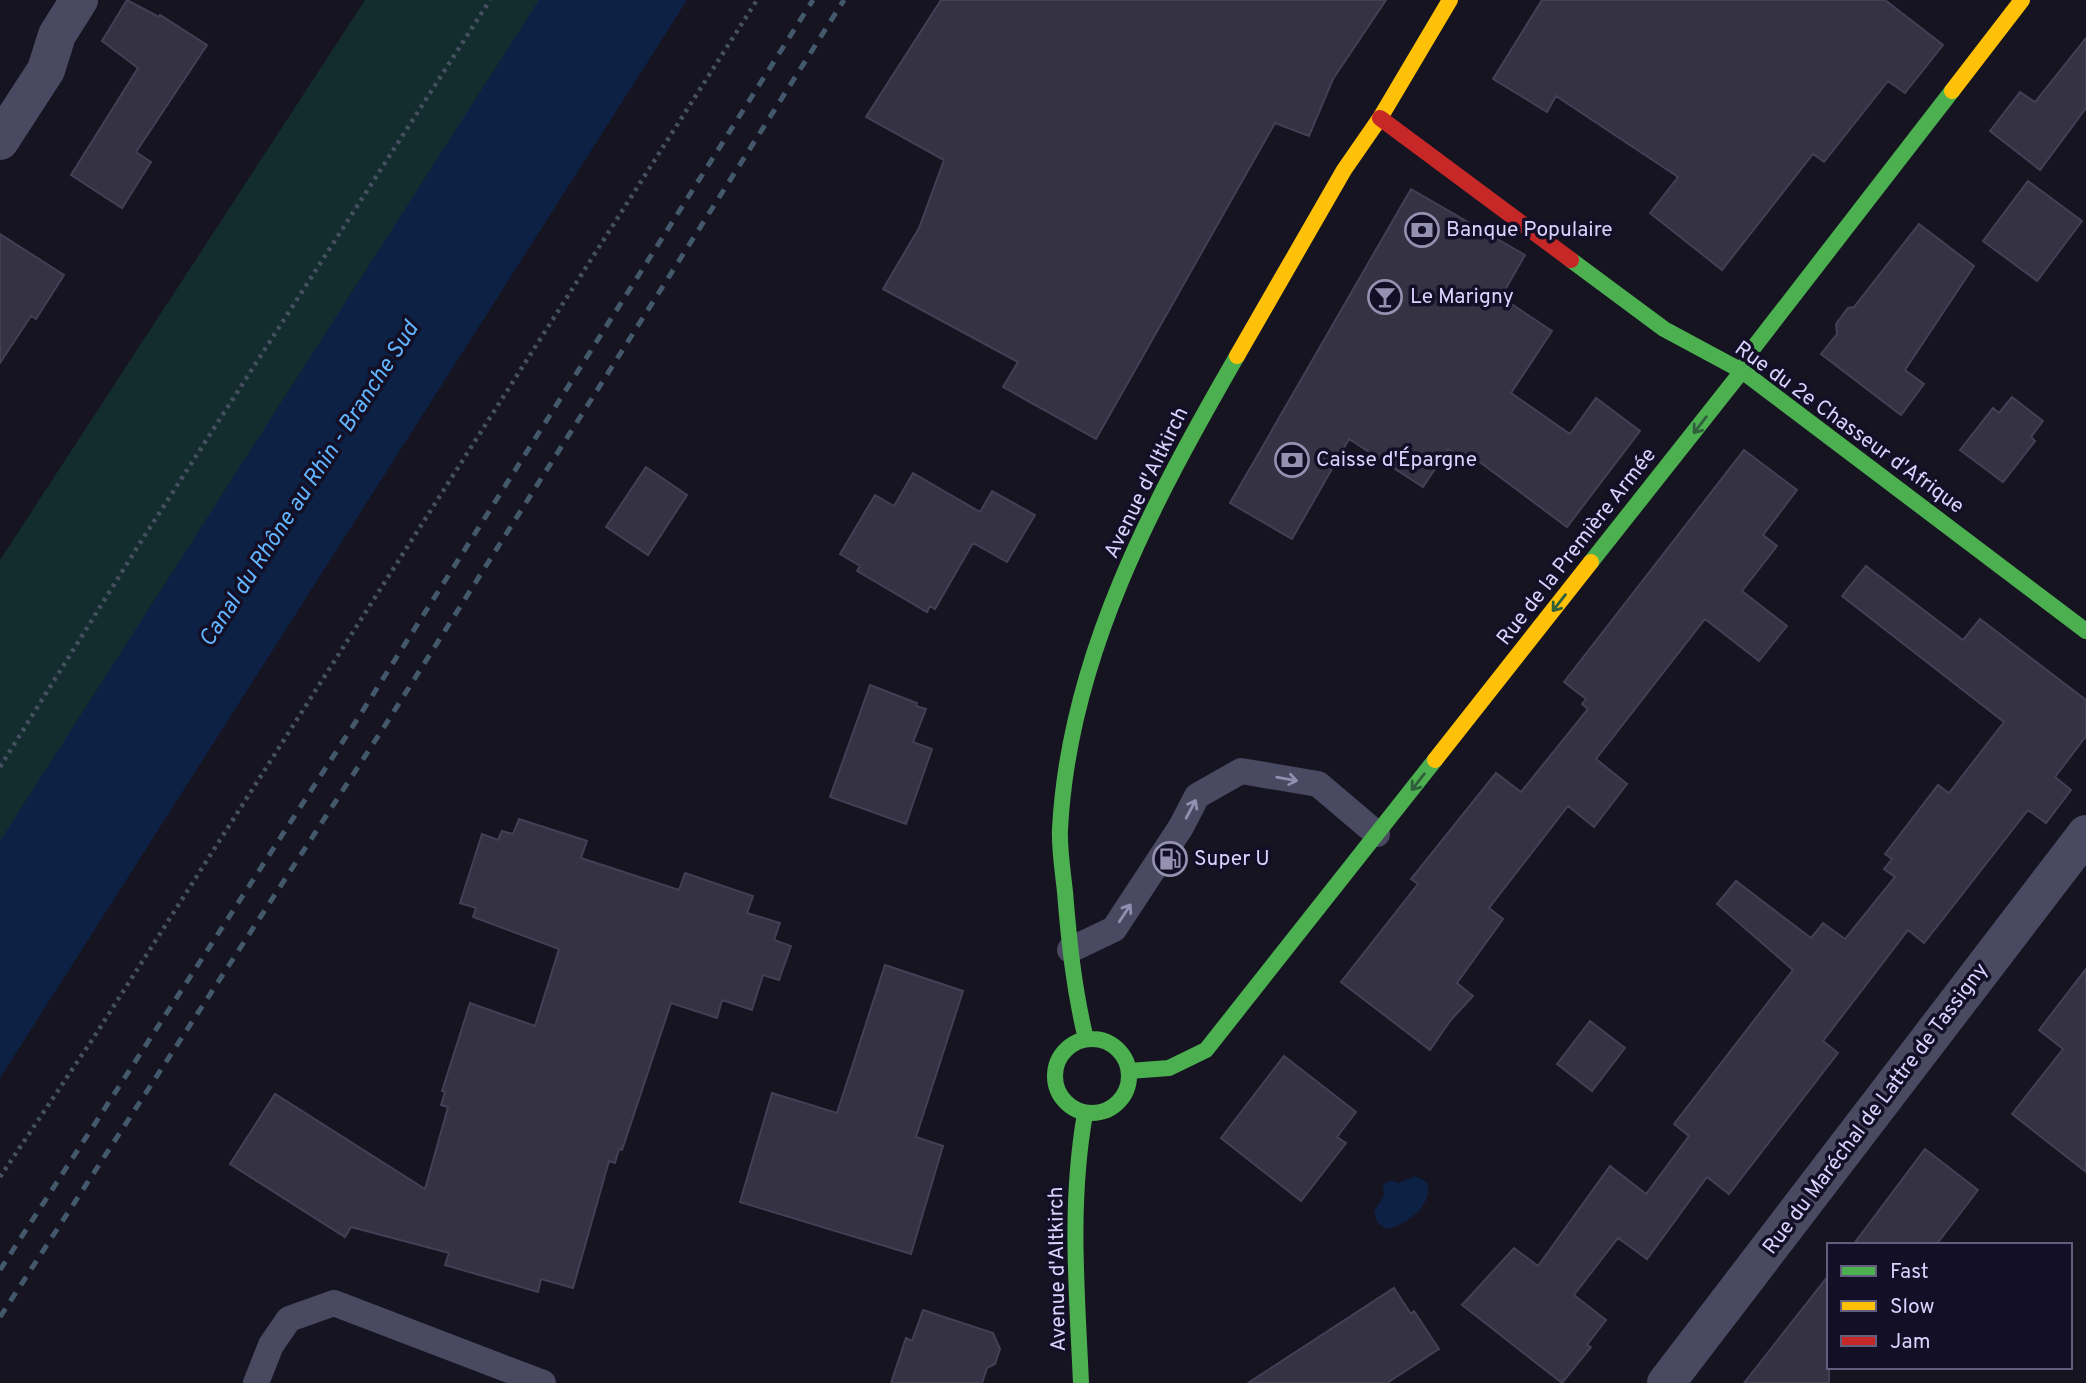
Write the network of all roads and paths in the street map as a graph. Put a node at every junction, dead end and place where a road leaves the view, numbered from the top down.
1 (79, 0) edge
2 (490, 0) edge
3 (757, 0) edge
4 (1450, 0) edge
5 (2022, 0) edge
6 (1380, 118) junction
7 (0, 142) edge
8 (1742, 371) junction
9 (2086, 631) edge
10 (0, 767) edge
11 (1377, 834) junction
12 (2086, 834) edge
13 (1070, 950) junction
14 (1086, 1039) junction
15 (1129, 1071) junction
16 (1085, 1114) junction
17 (0, 1177) edge
18 (256, 1383) edge
19 (542, 1383) edge
20 (1082, 1383) edge
21 (1666, 1383) edge

1 - 7 street
2 - 10 path
3 - 17 path
4 - 6 street, Avenue d'Altkirch
5 - 8 street, Rue de la Première Armée
6 - 8 street, Rue du 2e Chasseur d'Afrique
6 - 13 street, Avenue d'Altkirch
8 - 9 street, Rue du 2e Chasseur d'Afrique
8 -> 11 street, Rue de la Première Armée
13 -> 11 lane
11 - 15 street, Rue de la Première Armée
12 - 21 street, Rue du Maréchal de Lattre de Tassigny
13 - 14 street, Avenue d'Altkirch
14 - 15 street
14 - 16 street
15 - 16 street
16 - 20 street, Avenue d'Altkirch
18 - 19 lane

